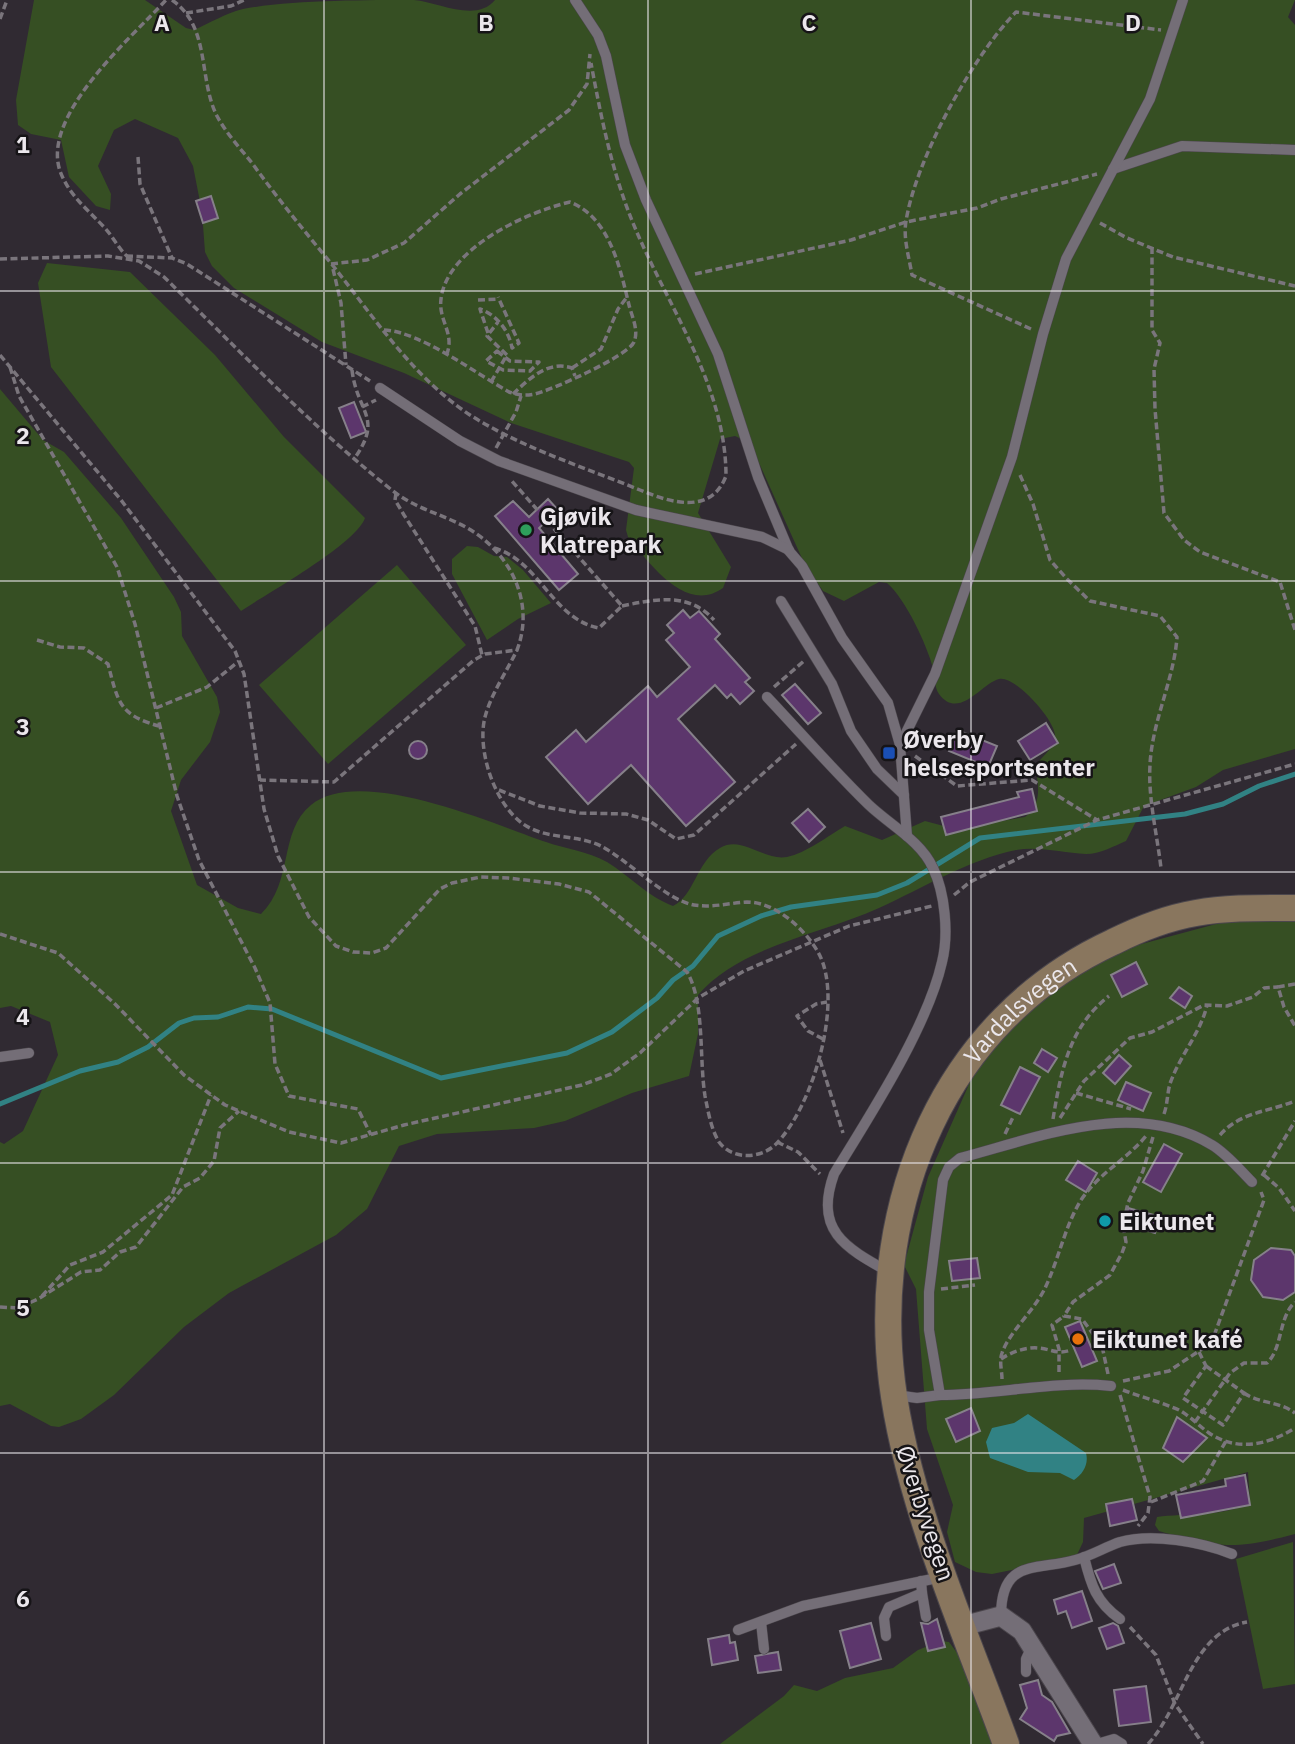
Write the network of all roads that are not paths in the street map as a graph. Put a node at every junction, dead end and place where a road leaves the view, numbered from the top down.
1 (575, 0) edge
2 (1183, 0) edge
3 (1295, 150) edge
4 (1113, 169) junction
5 (380, 388) road end
6 (789, 551) junction
7 (781, 601) dead end
8 (767, 697) road end
9 (900, 745) junction
10 (904, 795) junction
11 (907, 836) junction
12 (1295, 908) edge
13 (29, 1053) dead end
14 (0, 1056) edge
15 (1252, 1182) road end
16 (892, 1274) junction
17 (1111, 1386) road end
18 (895, 1395) junction
19 (940, 1395) junction
20 (1232, 1554) dead end
21 (1084, 1557) junction
22 (933, 1578) junction
23 (922, 1593) junction
24 (1000, 1616) junction
25 (926, 1617) dead end
26 (1120, 1619) road end
27 (761, 1622) junction
28 (963, 1626) junction
29 (738, 1630) dead end
30 (886, 1636) dead end
31 (1032, 1646) junction
32 (764, 1649) dead end
33 (1026, 1672) dead end
34 (1006, 1744) edge
35 (1095, 1744) edge
36 (1122, 1744) edge

1 - 6 lane
2 - 4 lane
3 - 4 lane
4 - 9 lane
5 - 6 lane
6 - 9 lane
7 - 10 lane
8 - 11 lane
9 - 10 lane
10 - 11 lane
11 - 16 lane
12 - 16 main road, Vardalsvegen
13 - 14 lane
15 - 19 lane
16 - 18 main road, Øverbyvegen
17 - 19 lane
18 - 19 lane
18 - 22 main road, Øverbyvegen
20 - 21 lane
21 - 24 lane
21 - 26 lane
22 - 23 lane
22 - 27 lane
22 - 28 main road, Øverbyvegen
23 - 25 lane
23 - 30 lane
24 - 28 street
24 - 31 street
27 - 29 lane
27 - 32 lane
28 - 34 main road, Øverbyvegen
31 - 33 lane
31 - 35 street
35 - 36 lane

